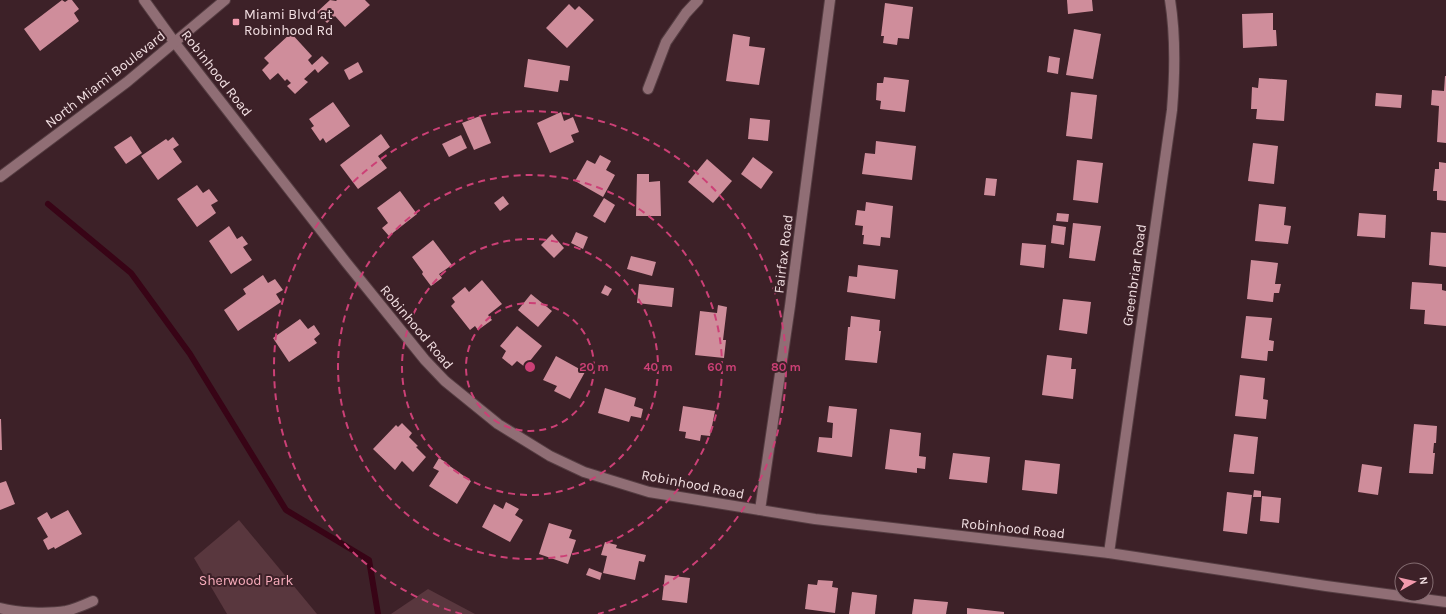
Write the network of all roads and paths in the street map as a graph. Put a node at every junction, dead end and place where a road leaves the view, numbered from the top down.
1 (144, 0) edge
2 (225, 0) edge
3 (698, 0) edge
4 (830, 0) edge
5 (1170, 0) edge
6 (175, 43) junction
7 (648, 89) dead end
8 (0, 177) edge
9 (760, 510) junction
10 (1109, 553) junction
11 (93, 602) dead end
12 (1446, 602) edge
13 (0, 608) edge

1 - 6 street, Robinhood Road
2 - 6 street, North Miami Boulevard
3 - 7 street
4 - 9 street, Fairfax Road
5 - 10 street, Greenbriar Road
6 - 8 street, North Miami Boulevard
6 - 9 street, Robinhood Road
9 - 10 street, Robinhood Road
10 - 12 street, Robinhood Road
11 - 13 street

